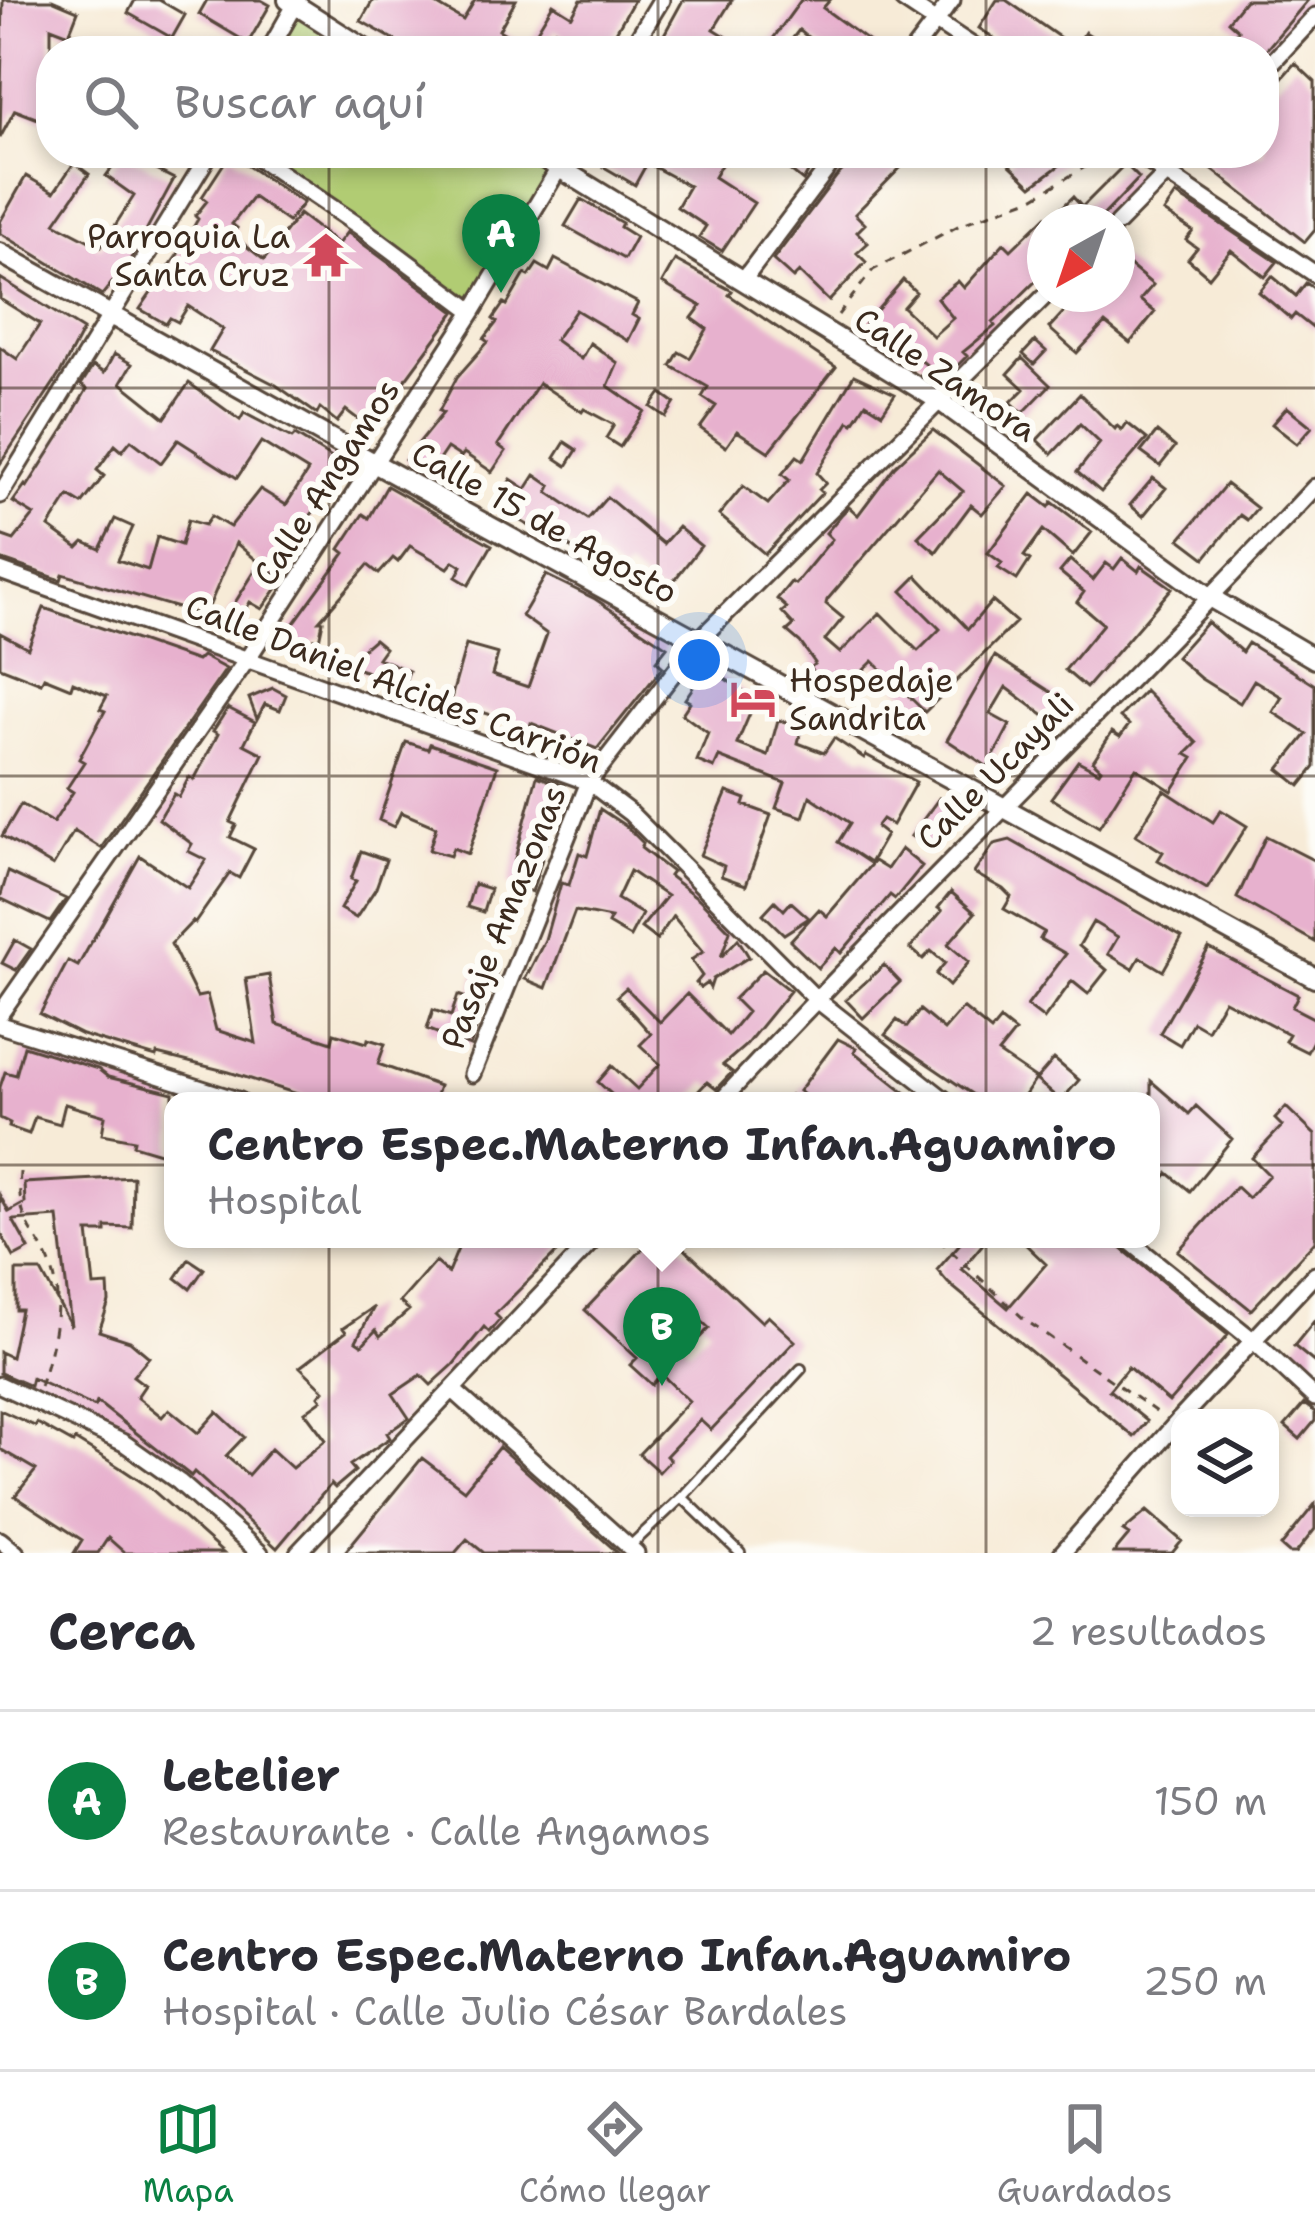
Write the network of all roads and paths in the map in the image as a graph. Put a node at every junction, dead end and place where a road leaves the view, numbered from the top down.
1 (661, 0) edge
2 (903, 0) edge
3 (952, 0) edge
4 (294, 2) edge
5 (1315, 16) edge
6 (935, 22) junction
7 (277, 36) edge
8 (345, 36) edge
9 (639, 36) edge
10 (925, 36) edge
11 (957, 36) edge
12 (1279, 54) edge
13 (201, 168) edge
14 (273, 168) edge
15 (558, 168) edge
16 (575, 168) edge
17 (827, 168) edge
18 (1083, 168) edge
19 (1160, 168) edge
20 (1173, 168) edge
21 (1168, 173) junction
22 (1135, 206) edge
23 (0, 253) edge
24 (1315, 274) edge
25 (744, 279) junction
26 (473, 311) junction
27 (1029, 312) edge
28 (111, 314) junction
29 (826, 330) junction
30 (940, 401) junction
31 (374, 463) junction
32 (1315, 487) edge
33 (0, 495) edge
34 (0, 571) edge
35 (1211, 598) junction
36 (699, 640) junction
37 (248, 658) junction
38 (1315, 659) edge
39 (589, 782) junction
40 (1000, 807) junction
41 (1315, 978) edge
42 (816, 998) junction
43 (0, 1014) edge
44 (0, 1025) edge
45 (472, 1074) dead end
46 (212, 1092) edge
47 (729, 1092) edge
48 (935, 1092) edge
49 (20, 1172) dead end
50 (586, 1248) edge
51 (948, 1248) edge
52 (1138, 1248) edge
53 (1315, 1274) edge
54 (1255, 1342) junction
55 (801, 1369) dead end
56 (0, 1385) edge
57 (453, 1390) junction
58 (1315, 1397) edge
59 (36, 1400) junction
60 (1191, 1409) edge
61 (1171, 1416) edge
62 (1171, 1430) edge
63 (682, 1497) junction
64 (0, 1540) edge
65 (633, 1550) edge
66 (16, 1553) edge
67 (260, 1553) edge
68 (298, 1553) edge
69 (740, 1553) edge
70 (1062, 1553) edge

1 - 9 street
2 - 6 street
3 - 6 street
4 - 7 street
4 - 8 street
5 - 12 street
6 - 10 street
6 - 11 street
13 - 28 street
14 - 26 street
15 - 26 street, Calle Angamos
16 - 25 street, Calle Zamora
17 - 25 street
18 - 29 path
19 - 21 street
20 - 21 street
21 - 22 street
21 - 24 street
23 - 28 street, Calle 15 de Agosto
25 - 29 street, Calle Zamora
26 - 31 street, Calle Angamos
27 - 30 street, Pasaje Amazonas
28 - 31 street, Calle 15 de Agosto
28 - 33 street
29 - 30 street, Calle Zamora
30 - 35 street, Calle Zamora
30 - 36 street, Pasaje Amazonas
31 - 36 street, Calle 15 de Agosto
31 - 37 street, Calle Angamos
32 - 35 street, Calle Ucayali
34 - 37 street, Calle Daniel Alcides Carrión
35 - 38 street, Calle Zamora
35 - 40 street, Calle Ucayali
36 - 39 street, Pasaje Amazonas
36 - 40 street, Calle 15 de Agosto
37 - 39 street, Calle Daniel Alcides Carrión
37 - 43 street, Calle Angamos
39 - 42 street, Calle Daniel Alcides Carrión
39 - 45 street, Pasaje Amazonas
40 - 41 street, Calle 15 de Agosto
40 - 42 street, Calle Ucayali
42 - 47 street, Calle Ucayali
42 - 48 street, Calle Daniel Alcides Carrión
44 - 46 street
49 - 59 path
50 - 57 street
51 - 61 path
52 - 54 street
53 - 54 street
54 - 58 street
54 - 60 street
55 - 63 lane
56 - 59 street
57 - 65 street
57 - 68 street
59 - 67 street
62 - 70 street
63 - 65 lane
63 - 69 lane
64 - 66 street

